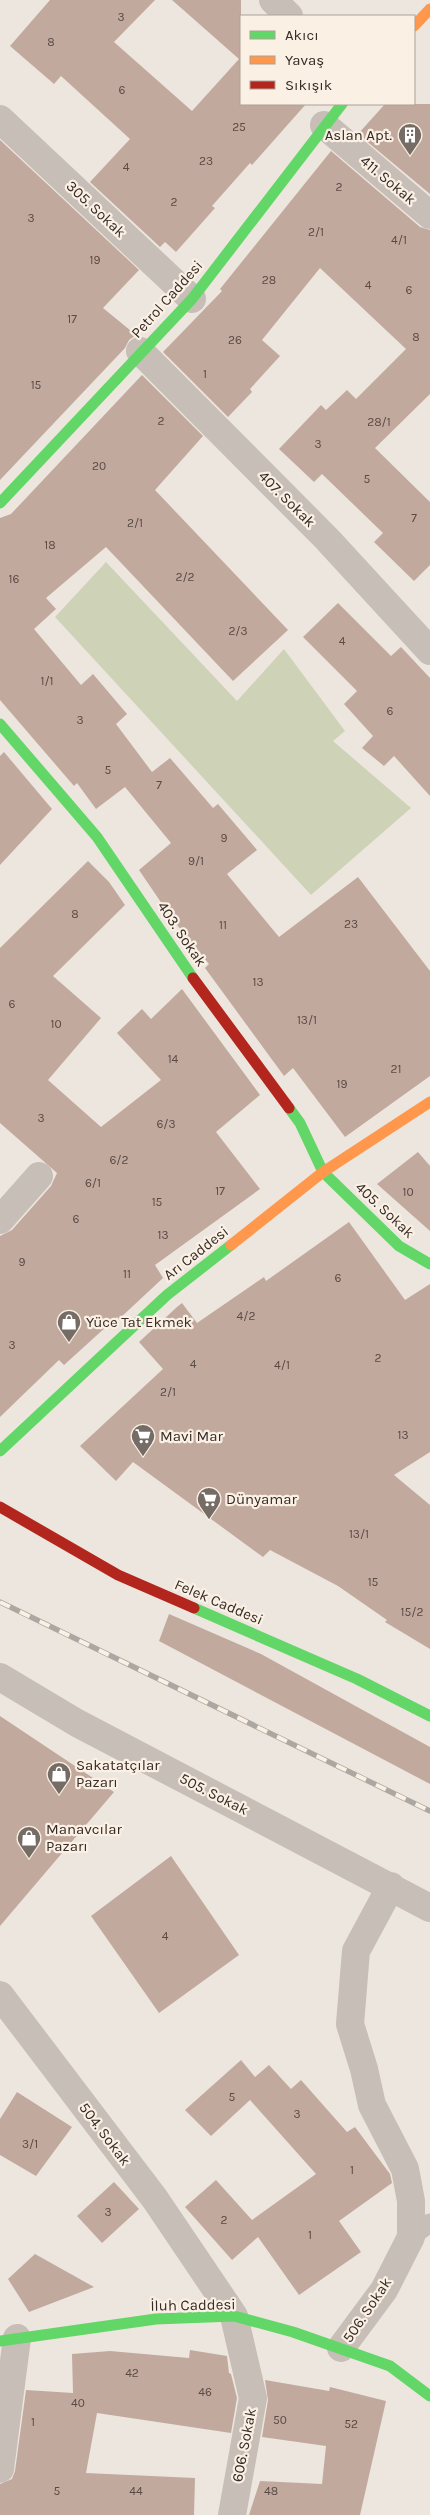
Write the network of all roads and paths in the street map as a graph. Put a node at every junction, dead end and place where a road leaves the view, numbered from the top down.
1 (274, 0) edge
2 (430, 9) edge
3 (288, 15) edge
4 (415, 25) edge
5 (341, 105) edge
6 (0, 119) edge
7 (324, 125) junction
8 (430, 216) edge
9 (192, 299) junction
10 (140, 351) junction
11 (0, 503) edge
12 (430, 651) edge
13 (0, 724) edge
14 (430, 1102) edge
15 (324, 1172) junction
16 (39, 1176) dead end
17 (0, 1220) edge
18 (430, 1264) edge
19 (0, 1451) edge
20 (2, 1514) edge
21 (0, 1677) edge
22 (430, 1716) edge
23 (391, 1886) junction
24 (430, 1908) edge
25 (0, 1995) edge
26 (420, 2230) edge
27 (234, 2316) junction
28 (9, 2340) edge
29 (342, 2348) junction
30 (430, 2396) edge
31 (0, 2469) edge
32 (232, 2515) edge

1 - 3 street
2 - 4 street
5 - 7 street, Petrol Caddesi
6 - 9 street, 305. Sokak
7 - 8 street, 411. Sokak
7 - 9 street, Petrol Caddesi
9 - 10 street, Petrol Caddesi
10 - 11 street, Petrol Caddesi
10 - 12 street, 407. Sokak
13 - 15 street, 403. Sokak
14 - 15 street, Arı Caddesi
15 - 18 street, 405. Sokak
15 - 19 street, Arı Caddesi
16 - 17 street
20 - 22 street, Felek Caddesi
21 - 23 street, 505. Sokak
23 - 24 street, 505. Sokak
23 - 26 street, 506. Sokak
25 - 27 street, 504. Sokak
26 - 29 street, 506. Sokak
27 - 28 street, İluh Caddesi
27 - 29 street, İluh Caddesi
27 - 32 street, 606. Sokak
28 - 31 street
29 - 30 street, İluh Caddesi

